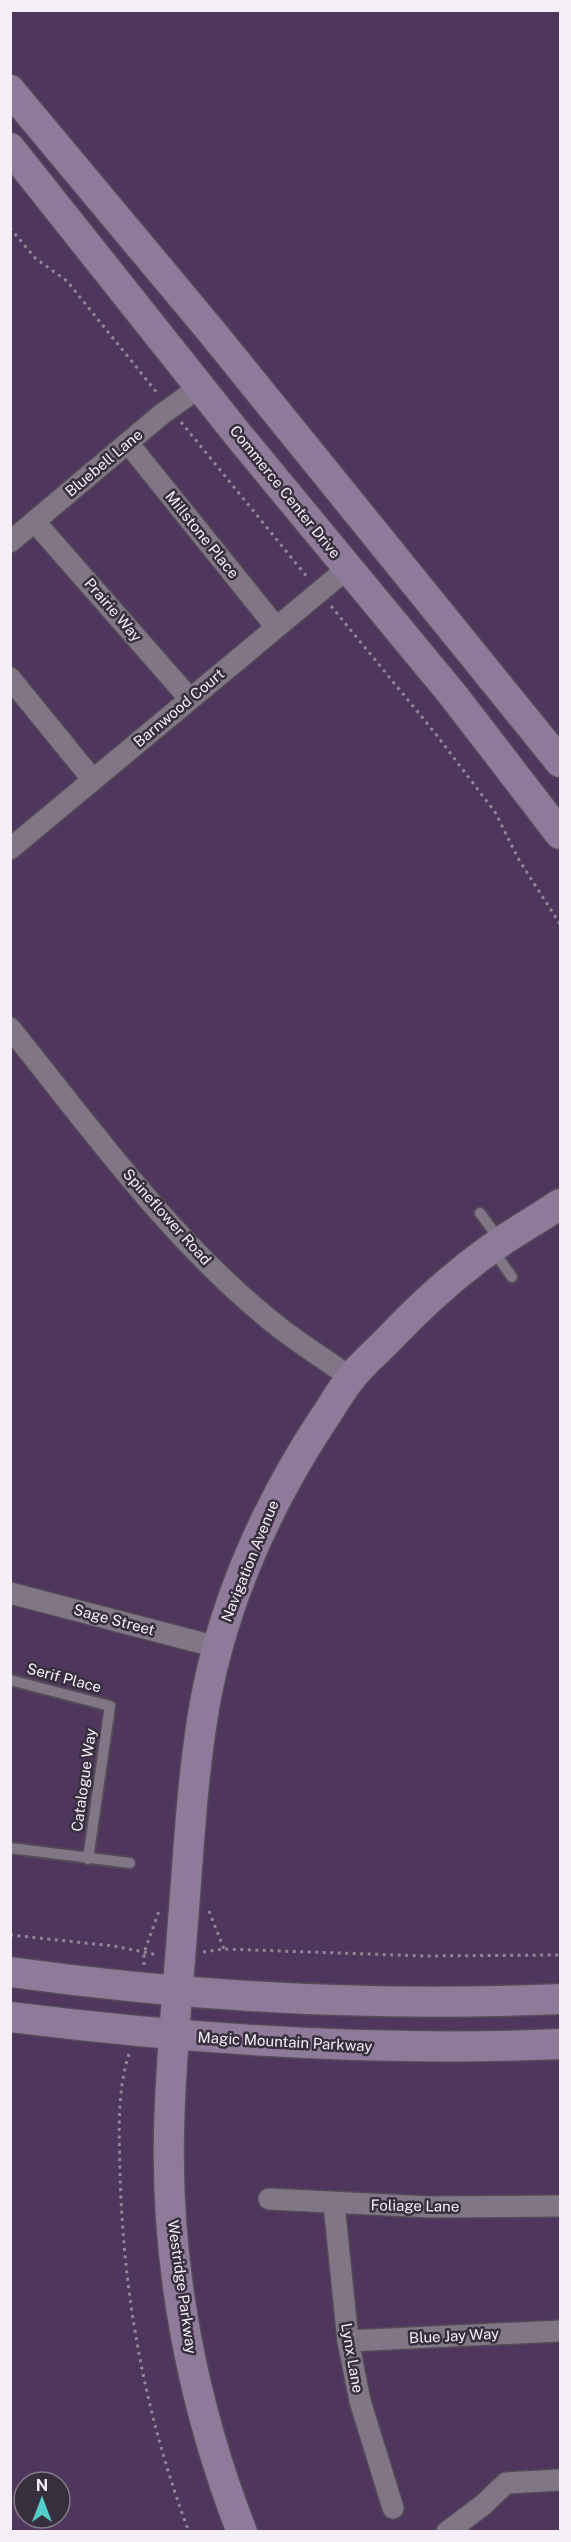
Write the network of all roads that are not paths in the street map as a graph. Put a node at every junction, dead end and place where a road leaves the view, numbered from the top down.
1 (10, 90) edge
2 (10, 148) edge
3 (200, 387) junction
4 (128, 443) junction
5 (35, 522) junction
6 (10, 542) edge
7 (348, 568) junction
8 (276, 627) junction
9 (10, 678) edge
10 (190, 699) junction
11 (561, 762) edge
12 (93, 780) junction
13 (561, 834) edge
14 (10, 849) edge
15 (10, 1028) edge
16 (561, 1204) edge
17 (480, 1213) dead end
18 (496, 1245) junction
19 (512, 1277) dead end
20 (351, 1377) junction
21 (10, 1593) edge
22 (217, 1647) junction
23 (10, 1680) edge
24 (110, 1706) joint
25 (10, 1848) edge
26 (88, 1859) junction
27 (130, 1863) dead end
28 (10, 1972) edge
29 (177, 1990) junction
30 (561, 1999) edge
31 (10, 2017) edge
32 (174, 2035) junction
33 (561, 2044) edge
34 (269, 2199) dead end
35 (334, 2204) junction
36 (561, 2206) edge
37 (561, 2331) edge
38 (348, 2341) junction
39 (561, 2480) edge
40 (393, 2508) dead end
41 (242, 2532) edge
42 (447, 2532) edge

1 - 11 street
2 - 3 street, Commerce Center Drive
3 - 4 street, Bluebell Lane
3 - 7 street, Commerce Center Drive
4 - 5 street, Bluebell Lane
4 - 8 street, Millstone Place
5 - 6 street, Bluebell Lane
5 - 10 street, Prairie Way
7 - 8 street, Barnwood Court
7 - 13 street, Commerce Center Drive
8 - 10 street, Barnwood Court
9 - 12 street
10 - 12 street, Barnwood Court
12 - 14 street, Barnwood Court
15 - 20 street, Spineflower Road
16 - 18 street, Navigation Avenue
17 - 18 lane
18 - 19 lane
18 - 20 street, Navigation Avenue
20 - 22 street, Navigation Avenue
21 - 22 street, Sage Street
22 - 29 street, Navigation Avenue
23 - 24 lane, Serif Place
24 - 26 lane, Catalogue Way
25 - 26 lane
26 - 27 lane
28 - 29 street
29 - 30 street
29 - 32 street, Navigation Avenue
31 - 32 street, Magic Mountain Parkway
32 - 33 street, Magic Mountain Parkway
32 - 41 street, Westridge Parkway
34 - 35 street, Foliage Lane
35 - 36 street, Foliage Lane
35 - 38 street, Lynx Lane
37 - 38 street, Blue Jay Way
38 - 40 street, Lynx Lane
39 - 42 street

